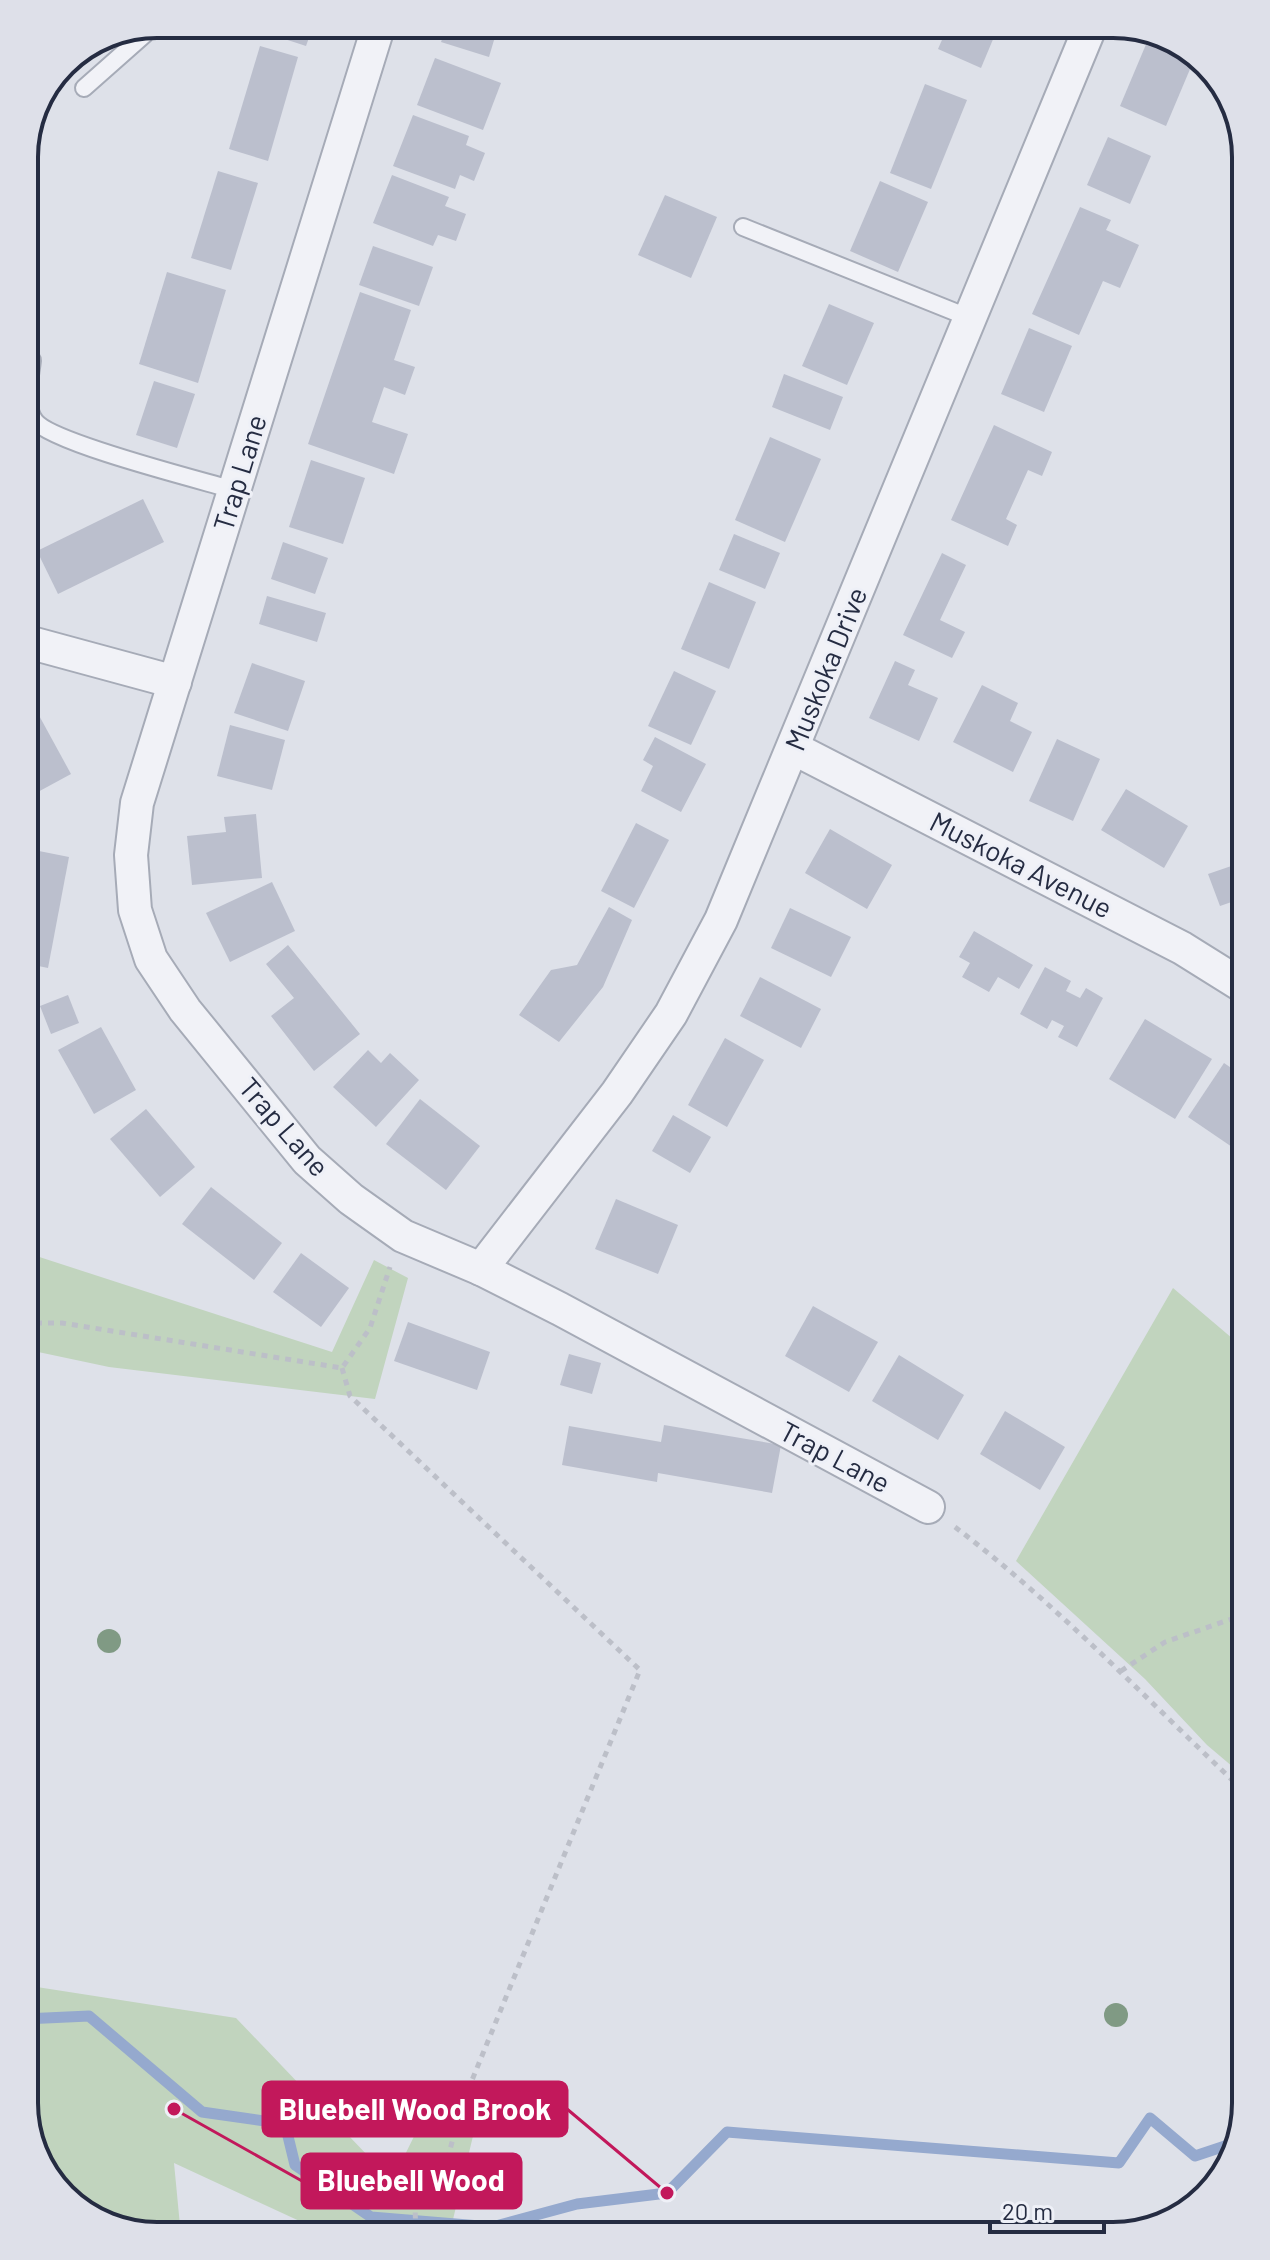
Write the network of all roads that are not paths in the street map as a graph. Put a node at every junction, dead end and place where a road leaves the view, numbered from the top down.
1 (375, 38) edge
2 (1086, 38) edge
3 (139, 40) edge
4 (84, 88) dead end
5 (743, 227) dead end
6 (970, 318) junction
7 (38, 424) edge
8 (234, 490) junction
9 (38, 645) edge
10 (175, 682) junction
11 (793, 748) junction
12 (1232, 979) edge
13 (481, 1269) junction
14 (928, 1507) road end

1 - 8 street, Trap Lane
2 - 6 street, Muskoka Drive
3 - 4 lane
5 - 6 lane
6 - 11 street, Muskoka Drive
7 - 8 lane
8 - 10 street, Trap Lane
9 - 10 street
10 - 13 street, Trap Lane
11 - 12 street, Muskoka Avenue
11 - 13 street, Muskoka Drive
13 - 14 street, Trap Lane

